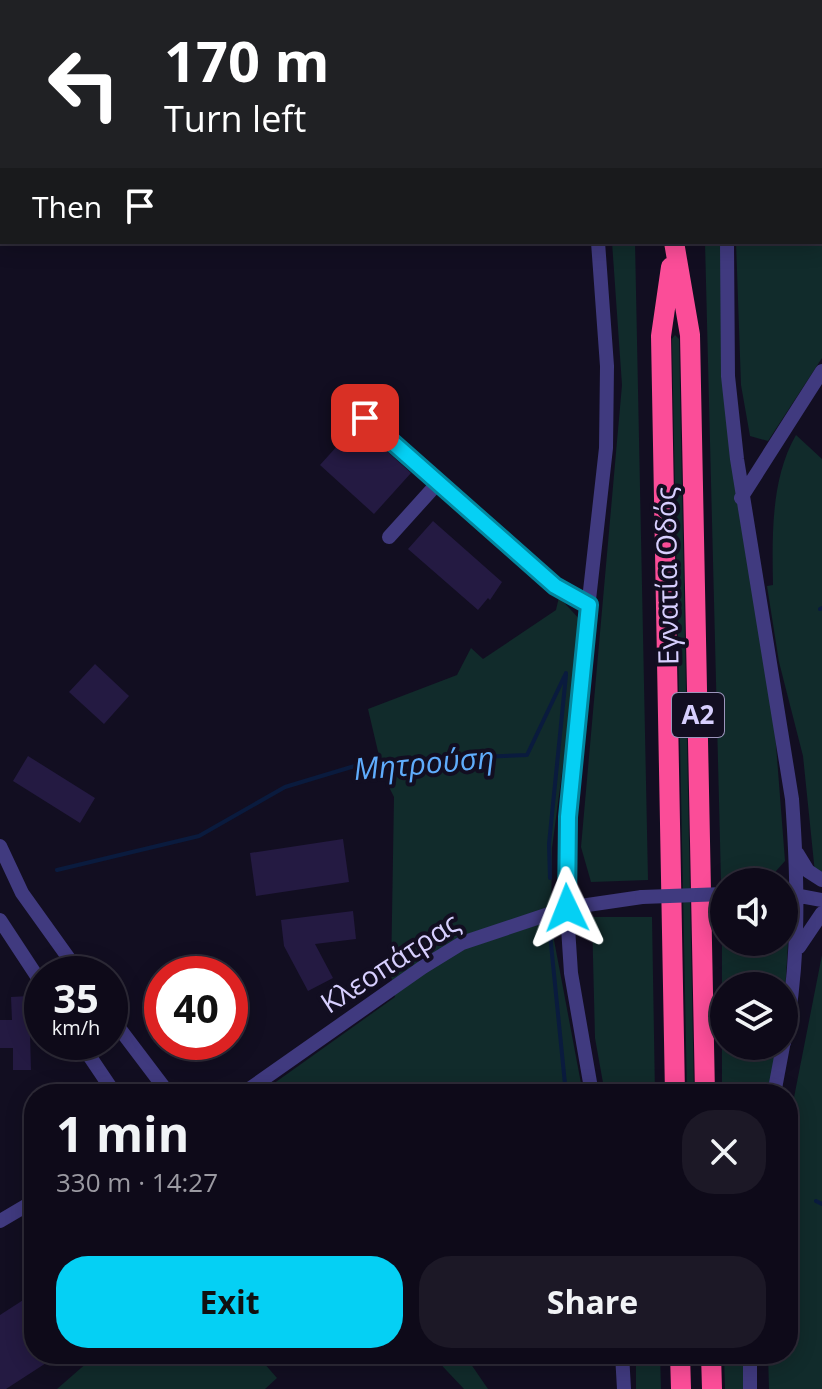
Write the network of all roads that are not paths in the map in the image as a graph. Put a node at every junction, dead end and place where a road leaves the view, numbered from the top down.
1 (598, 244) edge
2 (727, 244) edge
3 (674, 246) edge
4 (822, 371) edge
5 (365, 418) dead end
6 (436, 485) junction
7 (741, 498) junction
8 (389, 537) dead end
9 (589, 605) junction
10 (0, 846) edge
11 (796, 849) junction
12 (794, 868) edge
13 (822, 881) edge
14 (798, 890) edge
15 (710, 895) edge
16 (798, 895) edge
17 (822, 900) edge
18 (567, 908) junction
19 (822, 913) edge
20 (0, 920) edge
21 (798, 948) edge
22 (67, 956) edge
23 (24, 957) edge
24 (128, 1040) edge
25 (92, 1060) edge
26 (781, 1060) edge
27 (108, 1084) edge
28 (161, 1084) edge
29 (256, 1084) edge
30 (590, 1084) edge
31 (675, 1084) edge
32 (705, 1084) edge
33 (776, 1084) edge
34 (24, 1207) edge
35 (0, 1221) edge
36 (623, 1364) edge
37 (680, 1364) edge
38 (711, 1364) edge
39 (750, 1364) edge
40 (624, 1389) edge
41 (681, 1389) edge
42 (712, 1389) edge
43 (750, 1389) edge

1 - 9 street
2 - 7 street
3 - 31 highway, Εγνατία Οδός / Α2
3 - 32 highway, Εγνατία Οδός / Α2
4 - 7 street
5 - 6 street
6 - 8 street
6 - 9 street
7 - 11 street
9 - 18 street
10 - 22 street
11 - 12 street
11 - 13 street
13 - 14 street
15 - 18 street, Κλεοπάτρας, bridge
16 - 17 street
18 - 29 street, Κλεοπάτρας
18 - 30 street
19 - 21 street
20 - 23 street
24 - 28 street
25 - 27 street
26 - 33 street
34 - 35 street
36 - 40 street
37 - 41 highway
38 - 42 highway
39 - 43 street

